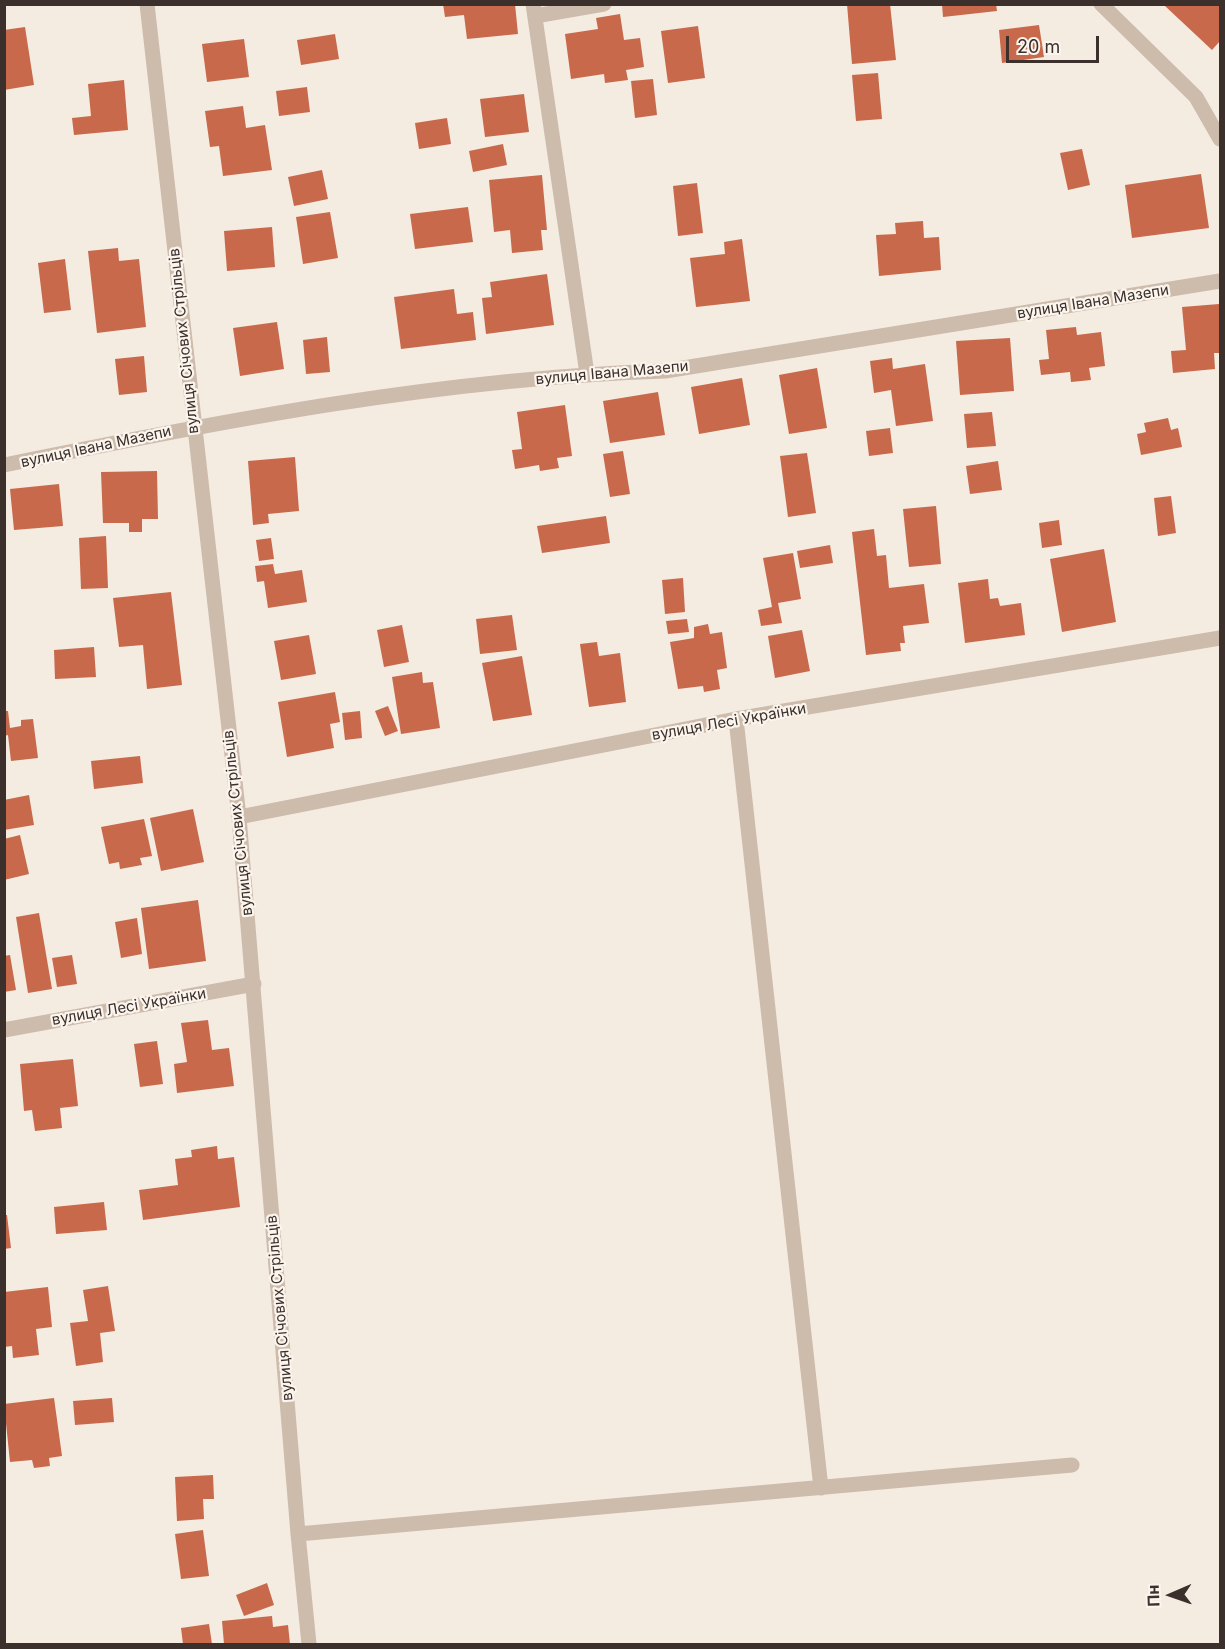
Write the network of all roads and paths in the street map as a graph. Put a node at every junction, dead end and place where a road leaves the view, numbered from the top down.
1 (147, 4) edge
2 (604, 4) edge
3 (1101, 4) edge
4 (534, 10) edge
5 (1221, 139) edge
6 (1221, 281) edge
7 (587, 374) junction
8 (194, 427) junction
9 (4, 465) edge
10 (1221, 638) edge
11 (736, 719) junction
12 (239, 817) junction
13 (254, 984) junction
14 (4, 1030) edge
15 (1072, 1466) dead end
16 (821, 1488) junction
17 (298, 1534) junction
18 (309, 1644) edge

1 - 8 street, вулиця Січових Стрільців
2 - 4 street
3 - 5 street
4 - 7 street
6 - 7 street, вулиця Івана Мазепи
7 - 8 street, вулиця Івана Мазепи
8 - 9 street, вулиця Івана Мазепи
8 - 12 street, вулиця Січових Стрільців
10 - 11 street, вулиця Лесі Українки
11 - 12 street, вулиця Лесі Українки
11 - 16 street
12 - 13 street, вулиця Січових Стрільців
13 - 14 street, вулиця Лесі Українки
13 - 17 street, вулиця Січових Стрільців
15 - 16 street
16 - 17 street
17 - 18 street, вулиця Січових Стрільців

